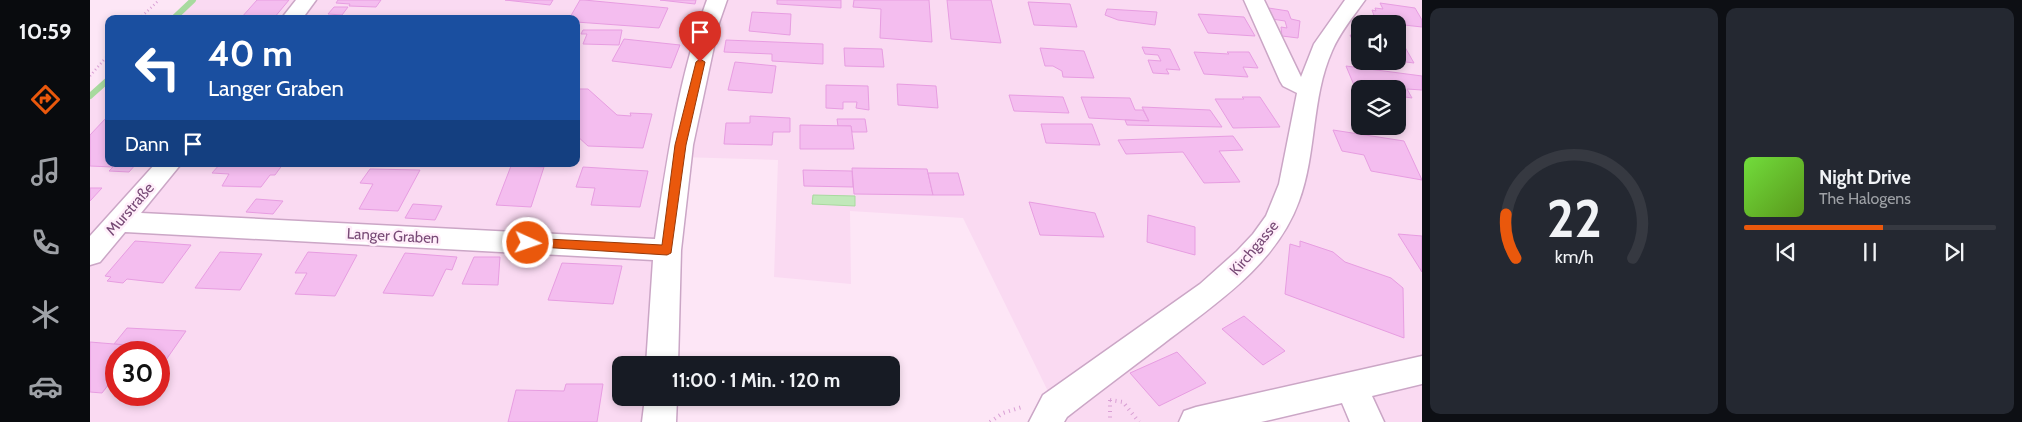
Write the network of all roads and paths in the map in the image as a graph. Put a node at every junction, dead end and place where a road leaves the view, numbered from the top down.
1 (160, 0) edge
2 (306, 0) edge
3 (717, 0) edge
4 (1254, 0) edge
5 (1355, 0) edge
6 (143, 15) edge
7 (294, 15) edge
8 (105, 59) edge
9 (90, 76) edge
10 (1310, 90) junction
11 (166, 167) edge
12 (119, 222) junction
13 (667, 250) junction
14 (90, 254) edge
15 (662, 356) edge
16 (1422, 370) edge
17 (1351, 386) junction
18 (1110, 400) dead end
19 (660, 406) edge
20 (659, 422) edge
21 (1046, 422) edge
22 (1110, 422) edge
23 (1196, 422) edge
24 (1367, 422) edge

1 - 6 path
2 - 7 street
3 - 13 street
4 - 10 street
5 - 10 street, Kirchgasse
8 - 9 path
10 - 21 street, Kirchgasse
11 - 12 street, Murstraße
12 - 13 street, Langer Graben
12 - 14 street, Murstraße
13 - 15 street
16 - 17 street
17 - 23 street
17 - 24 street
18 - 22 path
19 - 20 street

